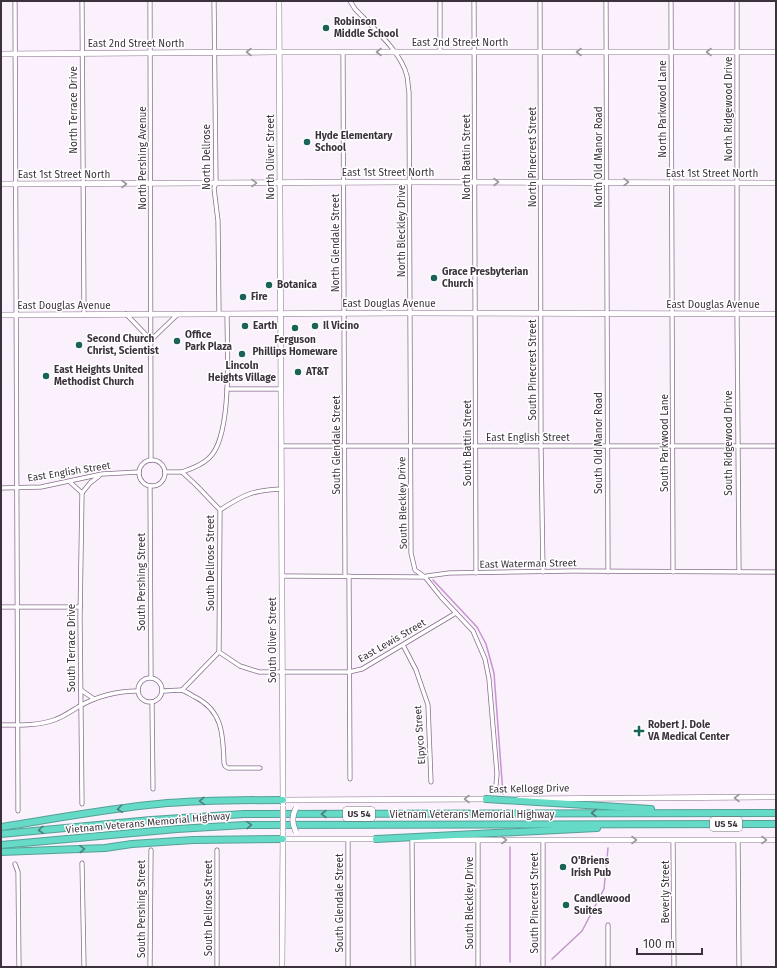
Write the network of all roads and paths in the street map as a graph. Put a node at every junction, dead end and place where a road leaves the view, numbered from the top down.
1 (15, 1) edge
2 (82, 1) edge
3 (150, 1) edge
4 (214, 1) edge
5 (279, 1) edge
6 (350, 1) edge
7 (440, 1) edge
8 (474, 1) edge
9 (540, 1) edge
10 (606, 1) edge
11 (671, 1) edge
12 (737, 1) edge
13 (215, 52) junction
14 (280, 52) junction
15 (343, 52) junction
16 (394, 52) junction
17 (440, 52) junction
18 (474, 52) junction
19 (541, 52) junction
20 (606, 52) junction
21 (671, 52) junction
22 (737, 52) junction
23 (776, 52) edge
24 (82, 53) junction
25 (151, 53) junction
26 (1, 54) edge
27 (15, 54) junction
28 (280, 182) junction
29 (344, 182) junction
30 (410, 182) junction
31 (475, 182) junction
32 (541, 182) junction
33 (607, 182) junction
34 (672, 182) junction
35 (737, 182) junction
36 (776, 182) edge
37 (151, 183) junction
38 (216, 183) junction
39 (1, 184) edge
40 (16, 184) junction
41 (82, 184) junction
42 (280, 313) junction
43 (344, 313) junction
44 (410, 313) junction
45 (541, 313) junction
46 (607, 313) junction
47 (126, 314) junction
48 (151, 314) junction
49 (178, 314) junction
50 (219, 314) junction
51 (227, 314) junction
52 (475, 314) junction
53 (672, 314) junction
54 (737, 314) junction
55 (776, 314) edge
56 (1, 315) edge
57 (16, 315) junction
58 (84, 315) junction
59 (151, 340) junction
60 (227, 389) junction
61 (280, 389) junction
62 (281, 446) junction
63 (346, 446) junction
64 (410, 446) junction
65 (476, 446) junction
66 (541, 446) junction
67 (607, 446) junction
68 (673, 446) junction
69 (738, 446) junction
70 (776, 446) edge
71 (151, 460) junction
72 (139, 472) junction
73 (165, 472) junction
74 (182, 472) junction
75 (102, 474) junction
76 (70, 482) junction
77 (150, 486) junction
78 (1, 488) edge
79 (17, 488) junction
80 (281, 490) junction
81 (82, 493) junction
82 (220, 510) junction
83 (543, 572) junction
84 (608, 572) junction
85 (673, 572) junction
86 (739, 572) junction
87 (776, 572) edge
88 (476, 573) junction
89 (282, 576) junction
90 (347, 576) junction
91 (425, 577) junction
92 (1, 607) edge
93 (17, 607) junction
94 (80, 607) junction
95 (456, 613) junction
96 (403, 645) junction
97 (219, 652) junction
98 (349, 672) junction
99 (282, 673) junction
100 (150, 677) junction
101 (81, 690) junction
102 (182, 690) junction
103 (138, 691) junction
104 (162, 691) junction
105 (94, 699) junction
106 (152, 702) junction
107 (81, 706) junction
108 (1, 725) edge
109 (18, 725) junction
110 (260, 768) dead end
111 (350, 779) dead end
112 (431, 782) dead end
113 (496, 785) dead end
114 (153, 789) dead end
115 (776, 797) edge
116 (486, 799) junction
117 (307, 800) junction
118 (283, 803) junction
119 (82, 804) dead end
120 (18, 811) dead end
121 (717, 813) junction
122 (776, 813) edge
123 (676, 824) junction
124 (776, 824) edge
125 (1, 827) edge
126 (1, 834) edge
127 (283, 839) junction
128 (306, 839) junction
129 (348, 839) junction
130 (376, 839) junction
131 (412, 840) junction
132 (478, 840) junction
133 (543, 840) junction
134 (673, 840) junction
135 (738, 840) junction
136 (776, 840) edge
137 (1, 845) edge
138 (150, 850) dead end
139 (217, 850) dead end
140 (1, 852) edge
141 (82, 863) dead end
142 (15, 864) dead end
143 (608, 924) dead end
144 (19, 967) edge
145 (84, 967) edge
146 (150, 967) edge
147 (217, 967) edge
148 (282, 967) edge
149 (348, 967) edge
150 (413, 967) edge
151 (478, 967) edge
152 (543, 967) edge
153 (608, 967) edge
154 (674, 967) edge
155 (739, 967) edge

1 - 27 street
2 - 24 street, North Terrace Drive
3 - 25 street, North Pershing Avenue
4 - 13 street, North Dellrose
5 - 14 main road, North Oliver Street
6 - 16 street, North Bleckley Drive
7 - 17 street
8 - 18 street, North Battin Street
9 - 19 street, North Pinecrest Street
10 - 20 street, North Old Manor Road
11 - 21 street, North Parkwood Lane
12 - 22 street, North Ridgewood Drive
14 -> 13 main road, East 2nd Street North
13 - 25 main road, East 2nd Street North
13 - 38 street, North Dellrose
14 - 15 main road, East 2nd Street North
14 - 28 main road, North Oliver Street
16 -> 15 main road, East 2nd Street North
15 - 29 street, North Glendale Street
16 - 17 main road, East 2nd Street North
16 - 30 street, North Bleckley Drive
17 - 18 main road, East 2nd Street North
18 - 19 main road, East 2nd Street North
18 - 31 street, North Battin Street
20 -> 19 main road, East 2nd Street North
19 - 32 street, North Pinecrest Street
20 - 21 main road, East 2nd Street North
20 - 33 street, North Old Manor Road
22 -> 21 main road, East 2nd Street North
21 - 34 street, North Parkwood Lane
22 - 23 main road, East 2nd Street North
22 - 35 street, North Ridgewood Drive
24 - 25 main road, East 2nd Street North
24 - 27 main road, East 2nd Street North
24 - 41 street, North Terrace Drive
25 - 37 street, North Pershing Avenue
26 - 27 main road, East 2nd Street North
27 - 40 street
28 - 29 main road, East 1st Street North
38 -> 28 main road, East 1st Street North
28 - 42 main road, North Oliver Street
29 - 30 main road, East 1st Street North
29 - 43 street, North Glendale Street
30 - 31 main road, East 1st Street North
30 - 44 street, North Bleckley Drive
31 -> 32 main road, East 1st Street North
31 - 52 street, North Battin Street
32 - 33 main road, East 1st Street North
32 - 45 street, North Pinecrest Street
33 -> 34 main road, East 1st Street North
33 - 46 street, North Old Manor Road
34 - 35 main road, East 1st Street North
34 - 53 street, North Parkwood Lane
35 - 36 main road, East 1st Street North
35 - 54 street, North Ridgewood Drive
37 - 38 main road, East 1st Street North
41 -> 37 main road, East 1st Street North
37 - 48 street, North Pershing Avenue
38 - 50 street, North Dellrose
39 - 40 main road, East 1st Street North
40 - 41 main road, East 1st Street North
40 - 57 street
41 - 58 street, North Terrace Drive
42 - 43 main road, East Douglas Avenue
42 - 51 main road, East Douglas Avenue
42 - 61 main road, South Oliver Street
43 - 44 main road, East Douglas Avenue
43 - 63 street, South Glendale Street
44 - 52 main road, East Douglas Avenue
44 - 64 street, South Bleckley Drive
45 - 46 main road, East Douglas Avenue
45 - 52 main road, East Douglas Avenue
45 - 66 street, South Pinecrest Street
46 - 53 main road, East Douglas Avenue
46 - 67 street, South Old Manor Road
47 - 48 main road, East Douglas Avenue
47 - 58 main road, East Douglas Avenue
47 - 59 street
48 - 49 main road, East Douglas Avenue
48 - 59 street
49 - 50 main road, East Douglas Avenue
49 - 59 street
50 - 51 main road, East Douglas Avenue
51 - 60 street
52 - 65 street, South Battin Street
53 - 54 main road, East Douglas Avenue
53 - 68 street, South Parkwood Lane
54 - 55 main road, East Douglas Avenue
54 - 69 street, South Ridgewood Drive
56 - 57 main road, East Douglas Avenue
57 - 58 main road, East Douglas Avenue
57 - 79 street
59 - 71 street
60 - 61 street
60 - 74 street
61 - 62 main road, South Oliver Street
62 - 63 street, East English Street
62 - 80 main road, South Oliver Street
63 - 64 street, East English Street
63 - 90 street, South Glendale Street
64 - 65 street, East English Street
64 - 91 street, South Bleckley Drive
65 - 66 street, East English Street
65 - 88 street, South Battin Street
66 - 67 street, East English Street
66 - 83 street, South Pinecrest Street
67 - 68 street, East English Street
67 - 84 street, South Old Manor Road
68 - 69 street, East English Street
68 - 85 street, South Parkwood Lane
69 - 70 street, East English Street
69 - 86 street, South Ridgewood Drive
71 - 72 street
71 - 73 street
72 - 75 street, East English Street
72 - 77 street
73 - 74 street
73 - 77 street
74 - 82 street, South Dellrose Street
75 - 76 street, East English Street
75 - 81 street
76 - 79 street, East English Street
76 - 81 street
77 - 100 street, South Pershing Street
78 - 79 street, East English Street
79 - 93 street
80 - 82 street
80 - 89 main road, South Oliver Street
81 - 94 street, South Terrace Drive
82 - 97 street, South Dellrose Street
83 - 84 street, East Waterman Street
83 - 88 street, East Waterman Street
84 - 85 street, East Waterman Street
85 - 86 street, East Waterman Street
86 - 87 street, East Waterman Street
88 - 91 street, East Waterman Street
89 - 90 street, East Waterman Street
89 - 99 main road, South Oliver Street
90 - 91 street, East Waterman Street
90 - 98 street, South Glendale Street
91 - 95 street, South Bleckley Drive
92 - 93 street
93 - 94 street
93 - 109 street
94 - 101 street, South Terrace Drive
95 - 96 street, East Lewis Street
95 - 113 street, South Bleckley Drive
96 - 98 street, East Lewis Street
96 - 112 street, Elpyco Street
97 - 99 street, East Lewis Street
97 - 102 street
98 - 99 street, East Lewis Street
98 - 111 street, South Glendale Street
99 - 118 main road, South Oliver Street
100 - 103 street
100 - 104 street
101 - 105 street
101 - 107 street, South Terrace Drive
102 - 104 street
102 - 110 street
103 - 105 street
103 - 106 street
104 - 106 street
105 - 107 street
106 - 114 street
107 - 109 street
107 - 119 street, South Terrace Drive
108 - 109 street
109 - 120 street
115 -> 116 main road, East Kellogg Drive
116 -> 117 main road, East Kellogg Drive
116 - 121 highway
117 - 118 main road, East Kellogg Drive
117 - 128 main road, bridge
118 -> 125 highway
118 - 127 main road, South Oliver Street, bridge
121 - 122 highway, Vietnam Veterans Memorial Highway / US 54
121 -> 126 highway, Vietnam Veterans Memorial Highway / US 54
123 - 124 highway, Vietnam Veterans Memorial Highway / US 54
123 - 130 highway
137 -> 123 highway, Vietnam Veterans Memorial Highway / US 54
127 - 128 main road
140 -> 127 highway
127 - 148 main road, South Oliver Street
128 - 129 main road
129 - 130 main road
129 - 149 street, South Glendale Street
130 - 131 main road
131 - 132 main road
131 - 150 street
132 -> 133 main road
132 - 151 street, South Bleckley Drive
133 -> 134 main road
133 - 152 street, South Pinecrest Street
134 - 135 main road
134 - 154 street, Beverly Street
135 -> 136 main road
135 - 155 street
138 - 146 street, South Pershing Street
139 - 147 street, South Dellrose Street
141 - 145 street
142 - 144 street
143 - 153 street

